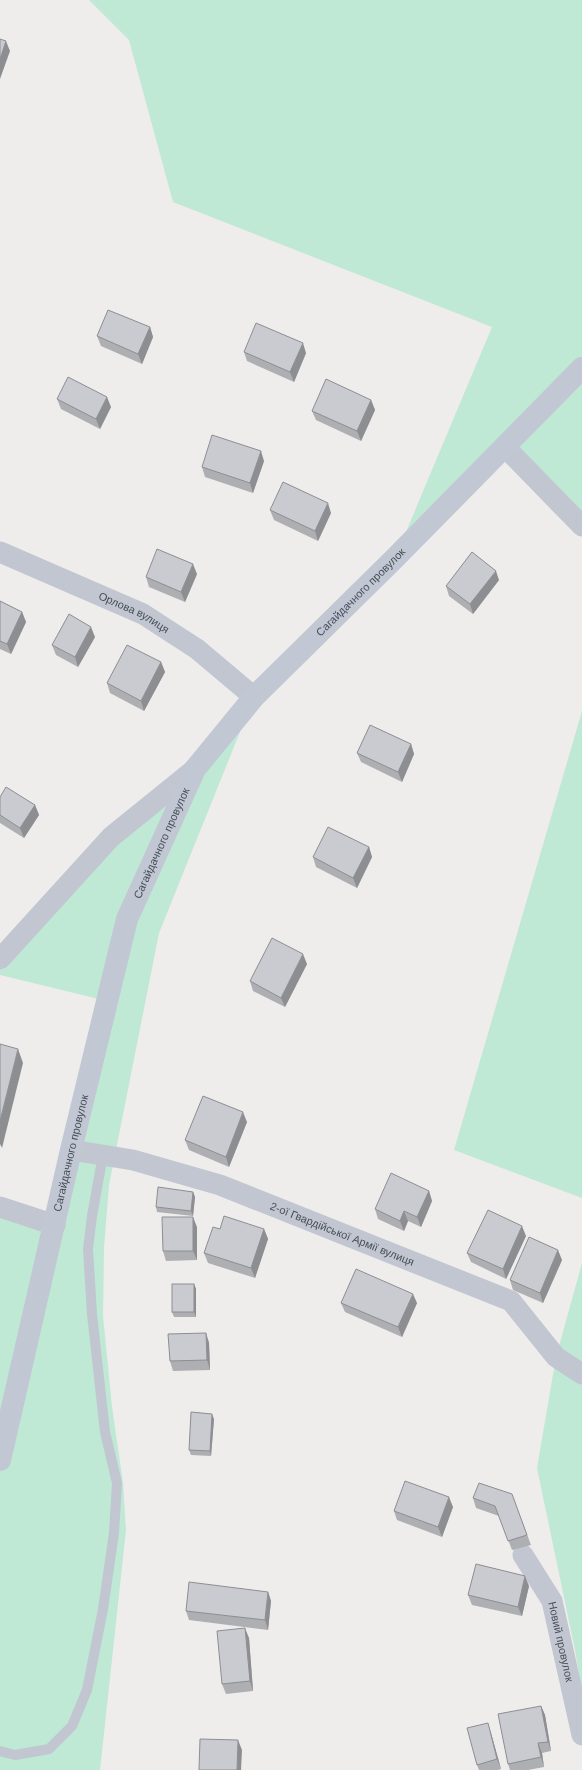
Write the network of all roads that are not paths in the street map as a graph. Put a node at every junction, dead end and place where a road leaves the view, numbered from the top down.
1 (582, 368) edge
2 (505, 447) junction
3 (582, 526) edge
4 (0, 552) edge
5 (254, 697) junction
6 (195, 770) junction
7 (0, 959) edge
8 (71, 1150) junction
9 (103, 1155) junction
10 (0, 1206) edge
11 (55, 1225) junction
12 (582, 1374) edge
13 (0, 1460) edge
14 (523, 1555) dead end
15 (582, 1735) edge
16 (0, 1751) edge

1 - 2 street, Сагайдачного провулок
2 - 3 street
2 - 5 street, Сагайдачного провулок
4 - 5 street, Орлова вулиця
5 - 6 street, Сагайдачного провулок
6 - 7 street
6 - 8 street, Сагайдачного провулок
8 - 9 street, 2-ої Гвардійської Армії вулиця
8 - 11 street, Сагайдачного провулок
9 - 12 street, 2-ої Гвардійської Армії вулиця
9 - 16 lane
10 - 11 street
11 - 13 street, Сагайдачного провулок
14 - 15 street, Новий провулок

